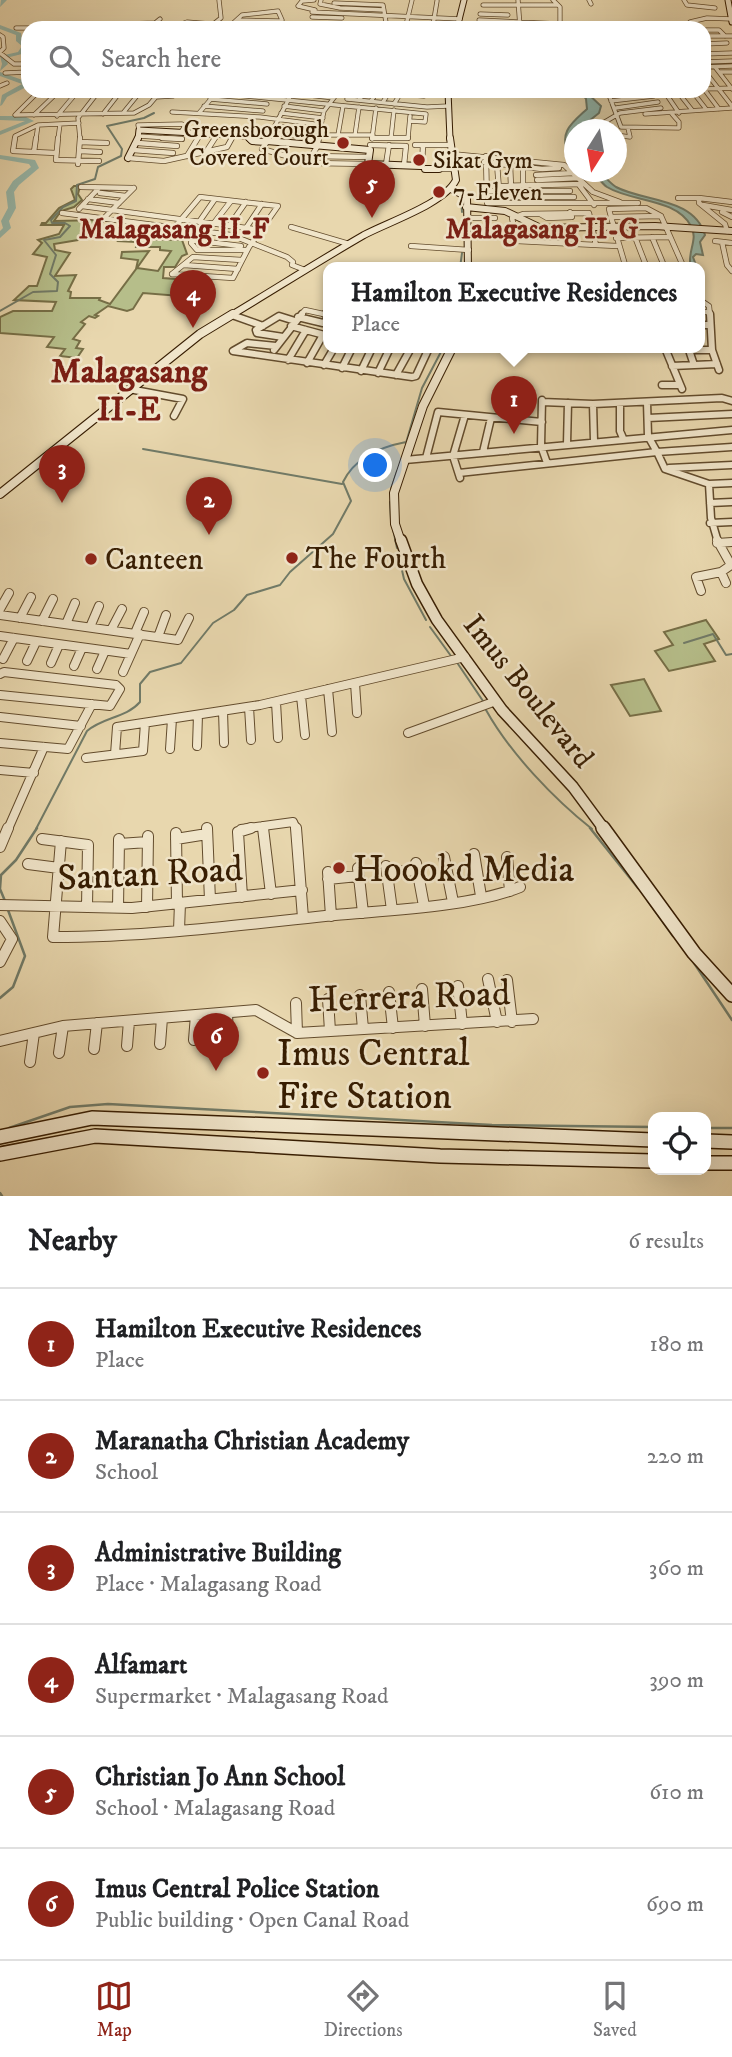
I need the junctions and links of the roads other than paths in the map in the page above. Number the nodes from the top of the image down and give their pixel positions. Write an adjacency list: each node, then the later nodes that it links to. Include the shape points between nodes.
1 (219, 0): 44 (street, via 221,18)
2 (314, 0): 9 (street)
3 (321, 0): 16 (street, via 320,4)
4 (412, 0): 35 (street)
5 (464, 0): 54 (main road)
6 (684, 0): 21 (street, via 687,5)
7 (704, 0): 21 (street)
8 (728, 0): 25 (main road)
9 (302, 1): 27 (street, via 298,6)
10 (437, 1): 37 (street)
11 (554, 1): 15 (street); 18 (street)
12 (360, 2): 16 (street); 22 (street)
13 (484, 2): 14 (street); 30 (street)
14 (495, 2): 15 (street); 19 (street); 33 (street)
15 (519, 2): 19 (street); 20 (street); 57 (street)
16 (334, 3): 23 (street)
17 (547, 5): 18 (street); 20 (street); 59 (street)
18 (558, 5): 60 (street)
19 (509, 6): 34 (street)
20 (533, 6): 58 (street)
21 (705, 6): 24 (street)
22 (384, 7): 23 (street); 32 (street)
23 (340, 8): 29 (street)
24 (715, 8): 25 (street); 40 (street)
25 (730, 9): 62 (main road)
26 (312, 12): 27 (street)
27 (323, 12): 28 (street)
28 (335, 13): 29 (street); 41 (street)
29 (349, 13): 31 (street); 48 (street)
30 (480, 14): 33 (street); 55 (street)
31 (368, 15): 32 (street); 49 (street)
32 (386, 15): 35 (street); 50 (street)
33 (495, 15): 34 (street)
34 (508, 15): 56 (street)
35 (409, 16): 37 (street); 51 (street)
36 (312, 17): 39 (street)
37 (434, 17): 52 (street); 53 (street)
38 (201, 18): 43 (street)
39 (326, 18): 41 (street); 46 (street)
40 (716, 18): 61 (street); 62 (street)
41 (341, 19): 47 (street)
42 (237, 20): 45 (street); 45 (street, via 242,15 278,11)
43 (198, 21)
44 (217, 21)
45 (281, 21)
46 (324, 21)
47 (344, 21)
48 (359, 21)
49 (376, 21)
50 (387, 21)
51 (407, 21)
52 (434, 21)
53 (448, 21)
54 (459, 21)
55 (478, 21)
56 (507, 21)
57 (520, 21)
58 (534, 21)
59 (547, 21)
60 (560, 21)
61 (693, 21)
62 (732, 26)
63 (16, 28): 64 (street)
64 (21, 28)
65 (711, 30): 67 (street, via 719,30)
66 (0, 35): 75 (street)
67 (723, 36): 68 (street); 69 (street); 70 (street)
68 (732, 36)
69 (711, 37)
70 (727, 43): 71 (street); 72 (street)
71 (711, 44): 73 (street)
72 (732, 51): 73 (street)
73 (720, 53): 74 (street)
74 (711, 54)
75 (2, 55): 78 (street)
76 (732, 61): 77 (street)
77 (711, 62)
78 (21, 64)
79 (732, 66): 80 (street)
80 (715, 67): 81 (street); 83 (street)
81 (711, 68)
82 (21, 72): 85 (street)
83 (720, 72): 84 (street); 87 (street)
84 (732, 72)
85 (5, 73)
86 (711, 78): 92 (street)
87 (729, 80): 90 (street)
88 (7, 83): 89 (street)
89 (0, 86)
90 (732, 88): 92 (street)
91 (711, 89): 92 (street)
92 (719, 89): 133 (street)
93 (32, 98): 156 (street, via 15,115)
94 (52, 98): 156 (street)
95 (72, 98): 158 (street)
96 (93, 98): 157 (street)
97 (116, 98): 150 (street)
98 (135, 98): 146 (street)
99 (155, 98): 146 (street, via 143,109)
100 (270, 98): 123 (street)
101 (288, 98): 128 (street)
102 (305, 98): 124 (street)
103 (334, 98): 124 (street)
104 (348, 98): 118 (street)
105 (373, 98): 119 (street)
106 (386, 98): 121 (street)
107 (398, 98): 125 (street)
108 (411, 98): 126 (street)
109 (448, 98): 130 (main road)
110 (610, 98): 120 (street)
111 (637, 98): 120 (street)
112 (655, 98): 122 (street)
113 (668, 98): 149 (street)
114 (683, 98): 141 (street)
115 (697, 98): 138 (street)
116 (711, 98): 136 (street)
117 (210, 99): 123 (street); 127 (street)
118 (359, 100): 119 (street)
119 (371, 101): 121 (street)
120 (611, 101): 132 (street)
121 (383, 102): 125 (street)
122 (658, 102): 132 (street); 135 (street)
123 (267, 104): 139 (street)
124 (328, 104): 129 (street); 143 (street)
125 (394, 104): 126 (street)
126 (406, 105): 130 (street)
127 (204, 106): 139 (street); 147 (street)
128 (284, 106): 143 (street); 148 (street)
129 (343, 106): 131 (street); 179 (street)
130 (448, 106): 193 (main road)
131 (359, 107): 134 (street); 180 (street)
132 (616, 107): 151 (street)
133 (732, 107): 136 (street)
134 (376, 108): 140 (street); 182 (street)
135 (661, 108): 137 (street); 154 (street)
136 (719, 108): 138 (street)
137 (641, 109): 145 (street); 152 (street)
138 (706, 109): 141 (street)
139 (263, 110): 159 (street)
140 (394, 110): 144 (street); 185 (street)
141 (692, 110): 149 (street)
142 (172, 111): 147 (street)
143 (324, 111): 160 (street)
144 (411, 112): 164 (street); 164 (street, via 426,114 425,122)
145 (629, 112): 151 (street); 172 (street)
146 (123, 113): 150 (street)
147 (199, 113): 159 (street)
148 (281, 113): 160 (street); 161 (street)
149 (678, 113): 155 (street)
150 (103, 114): 157 (street)
151 (616, 114): 162 (street); 163 (street)
152 (645, 114): 153 (street); 173 (street)
153 (659, 114): 154 (street); 174 (street)
154 (666, 114): 155 (street)
155 (672, 114): 174 (street, via 680,127)
156 (34, 115): 158 (street)
157 (79, 115): 158 (street); 165 (street)
158 (57, 116)
159 (260, 117): 161 (street); 167 (street)
160 (323, 118): 169 (street)
161 (278, 119): 169 (street); 170 (street)
162 (608, 119)
163 (618, 119)
164 (410, 121): 185 (street, via 408,138)
165 (79, 123): 166 (street); 186 (street)
166 (60, 124): 168 (street); 199 (street)
167 (258, 124)
168 (38, 125): 196 (street); 196 (street, via 15,136 13,151)
169 (321, 125): 184 (street)
170 (277, 126): 177 (street); 184 (street)
171 (628, 128): 172 (street); 183 (street)
172 (636, 128): 173 (street)
173 (651, 128): 174 (street)
174 (665, 128)
175 (201, 133): 176 (main road); 181 (main road); 204 (street)
176 (216, 134): 178 (main road); 198 (street)
177 (272, 134): 184 (street); 188 (street)
178 (234, 135): 188 (main road); 198 (street, via 227,148)
179 (338, 135): 180 (street); 184 (street)
180 (355, 135): 182 (street)
181 (139, 136): 194 (main road); 200 (street, via 177,146)
182 (372, 136): 185 (street); 202 (street)
183 (627, 137)
184 (319, 138): 189 (main road); 202 (main road); 206 (street)
185 (391, 138)
186 (80, 142): 187 (street); 195 (street)
187 (107, 142)
188 (267, 142): 189 (main road); 201 (street, via 262,149)
189 (285, 143): 201 (street)
190 (390, 145): 202 (street); 212 (street); 215 (street, via 406,146)
191 (415, 145): 192 (street)
192 (423, 145): 193 (street); 217 (street)
193 (450, 145): 203 (main road)
194 (133, 150): 200 (street); 205 (main road)
195 (80, 151): 197 (street); 210 (street)
196 (34, 152): 199 (street)
197 (100, 152)
198 (206, 152): 204 (street)
199 (56, 153): 210 (street, via 55,160)
200 (173, 153): 208 (street)
201 (278, 153): 206 (street)
202 (369, 154): 206 (street, via 312,163); 212 (main road)
203 (451, 154): 207 (street); 221 (main road)
204 (187, 156): 208 (street)
205 (128, 158): 208 (street)
206 (310, 158)
207 (485, 159): 211 (street); 214 (street); 234 (street)
208 (168, 160)
209 (99, 161): 210 (street)
210 (79, 162)
211 (497, 163): 213 (street); 231 (street)
212 (386, 164): 215 (main road)
213 (510, 164): 216 (street); 226 (street)
214 (564, 164)
215 (404, 165): 217 (main road)
216 (523, 166): 219 (street); 227 (street)
217 (424, 167): 220 (main road)
218 (564, 167): 219 (street)
219 (535, 168): 223 (street)
220 (439, 169): 221 (street)
221 (455, 169): 230 (main road, via 456,184)
222 (564, 175): 223 (street)
223 (537, 180): 224 (street); 227 (street); 228 (street)
224 (564, 181)
225 (581, 182): 228 (street); 247 (street); 249 (street)
226 (511, 186): 227 (street); 231 (street)
227 (523, 186)
228 (566, 186): 233 (street)
229 (81, 187): 232 (street)
230 (451, 189): 252 (main road, via 466,196); 291 (main road)
231 (499, 189): 233 (street); 234 (street)
232 (97, 191): 235 (street); 235 (street, via 134,188); 239 (street)
233 (570, 191): 236 (street)
234 (485, 194): 236 (street); 246 (street, via 487,203)
235 (126, 196): 244 (street)
236 (574, 197): 246 (street)
237 (678, 198): 238 (street)
238 (699, 198): 243 (street); 250 (street)
239 (88, 199): 244 (street); 251 (street)
240 (215, 199): 241 (street); 264 (street, via 200,197); 265 (street)
241 (231, 201): 242 (street); 266 (street)
242 (246, 202): 248 (street); 268 (street)
243 (732, 202)
244 (119, 203): 254 (street)
245 (638, 203): 247 (street)
246 (579, 204): 249 (street)
247 (624, 204): 249 (street)
248 (262, 205): 274 (street); 277 (street, via 278,206)
249 (594, 205)
250 (703, 205): 253 (street); 258 (street)
251 (82, 206): 254 (street); 257 (street)
252 (466, 207): 259 (main road); 261 (main road)
253 (731, 209): 255 (street)
254 (112, 210): 263 (street); 264 (street)
255 (722, 212): 258 (street); 260 (street)
256 (62, 213): 257 (street)
257 (73, 214): 263 (street)
258 (715, 215): 280 (street)
259 (515, 216): 270 (street, via 589,212); 278 (main road); 281 (street)
260 (732, 217)
261 (468, 218): 262 (street); 298 (main road)
262 (495, 218)
263 (106, 219): 267 (street); 282 (street, via 86,235)
264 (182, 220): 265 (street); 273 (street)
265 (199, 222): 266 (street)
266 (214, 223): 268 (street)
267 (142, 224): 273 (street); 282 (street)
268 (229, 226): 274 (street)
269 (291, 227): 291 (street)
270 (592, 227): 271 (main road); 276 (main road); 293 (street)
271 (613, 227): 272 (main road); 272 (street, via 609,209 646,208 661,216); 286 (street)
272 (668, 227): 280 (main road); 285 (street)
273 (175, 228): 279 (street); 282 (street, via 169,234)
274 (246, 228): 277 (street)
275 (558, 228): 276 (main road); 278 (main road); 290 (street)
276 (575, 228): 292 (street)
277 (262, 230): 296 (street)
278 (541, 230): 281 (street); 289 (street)
279 (197, 231): 287 (street); 296 (street, via 231,235)
280 (730, 231)
281 (514, 232): 289 (street, via 517,241)
282 (131, 235)
283 (635, 237): 284 (street); 286 (street); 303 (street)
284 (652, 237): 285 (street); 304 (street)
285 (670, 237): 305 (street)
286 (616, 238): 295 (street)
287 (191, 240): 296 (street); 296 (street, via 197,250)
288 (725, 242): 297 (street)
289 (544, 243): 290 (street)
290 (562, 243): 292 (street)
291 (349, 244): 309 (main road)
292 (579, 244): 293 (street)
293 (596, 245): 295 (street)
294 (411, 246): 298 (street)
295 (617, 246): 302 (street)
296 (249, 247): 300 (street); 309 (street, via 287,257 292,265)
297 (723, 249): 299 (street); 308 (street)
298 (469, 250): 301 (main road)
299 (732, 253)
300 (242, 260): 306 (street, via 193,257); 307 (street)
301 (468, 262)
302 (624, 262)
303 (645, 262)
304 (663, 262)
305 (681, 262)
306 (184, 265): 307 (street); 307 (street, via 172,274 233,278)
307 (238, 269)
308 (731, 269)
309 (305, 270): 313 (main road)
310 (705, 303): 312 (street)
311 (705, 312): 312 (street)
312 (710, 312): 318 (street)
313 (232, 315): 319 (street); 349 (main road)
314 (323, 315): 315 (street, via 306,309)
315 (295, 321): 316 (street); 319 (street, via 281,316); 320 (street); 322 (street)
316 (323, 323)
317 (705, 325): 318 (street)
318 (710, 325): 324 (street)
319 (262, 326): 322 (street, via 257,333)
320 (306, 330): 321 (street); 339 (street)
321 (323, 335)
322 (283, 337): 326 (street)
323 (705, 337): 324 (street)
324 (711, 337): 328 (street)
325 (323, 340): 340 (street)
326 (276, 346): 338 (street); 338 (street, via 244,342 233,350)
327 (705, 350): 328 (street)
328 (712, 350): 342 (street, via 718,367)
329 (331, 353): 341 (street)
330 (350, 353): 344 (street)
331 (370, 353): 345 (street)
332 (388, 353): 346 (street)
333 (408, 353): 347 (street)
334 (427, 353): 347 (street, via 416,376)
335 (449, 353): 372 (main road, Imus Boulevard, via 422,406)
336 (667, 353): 343 (street)
337 (690, 353): 342 (street)
338 (269, 357): 339 (street)
339 (288, 360): 340 (street)
340 (307, 363): 341 (street)
341 (324, 365): 344 (street)
342 (694, 365): 343 (street)
343 (672, 366): 348 (street, via 681,387)
344 (342, 368): 345 (street)
345 (361, 370): 346 (street)
346 (379, 373): 347 (street)
347 (396, 375)
348 (662, 385)
349 (129, 389): 357 (street, via 183,399); 378 (main road)
350 (732, 401): 351 (street)
351 (647, 402): 354 (street); 359 (street)
352 (568, 403): 353 (street); 360 (street, via 542,400); 365 (street)
353 (593, 404): 354 (street); 364 (street)
354 (620, 404): 363 (street)
355 (732, 414): 359 (street)
356 (465, 415): 358 (street); 370 (street); 371 (street, via 438,412)
357 (174, 416)
358 (491, 418): 360 (street); 368 (street)
359 (648, 418): 362 (street)
360 (542, 422): 366 (street)
361 (732, 430): 362 (street)
362 (648, 436): 363 (street); 369 (street)
363 (623, 438): 364 (street)
364 (594, 441): 365 (street)
365 (567, 444): 366 (street)
366 (541, 446): 368 (street); 373 (street)
367 (732, 447): 369 (street)
368 (483, 452): 370 (street)
369 (657, 452): 373 (street); 375 (street)
370 (453, 456): 371 (street); 373 (street, via 460,475)
371 (426, 458): 372 (street)
372 (405, 460): 413 (main road, Imus Boulevard, via 393,506 402,550 437,620)
373 (547, 463)
374 (732, 465): 375 (street)
375 (665, 468): 377 (street)
376 (732, 483): 377 (street)
377 (709, 484): 380 (street)
378 (0, 494)
379 (732, 502): 380 (street)
380 (710, 503): 382 (street)
381 (732, 522): 382 (street)
382 (710, 523): 384 (street)
383 (732, 542): 384 (street)
384 (717, 543): 385 (street)
385 (732, 565): 386 (street)
386 (721, 572): 387 (street); 388 (street, via 696,577)
387 (726, 583)
388 (701, 591)
389 (9, 593): 396 (street)
390 (31, 597): 398 (street)
391 (53, 599): 400 (street)
392 (75, 603): 401 (street)
393 (99, 606): 402 (street)
394 (122, 608): 403 (street)
395 (144, 612): 404 (street)
396 (1, 615): 398 (street)
397 (166, 615): 406 (street)
398 (20, 618): 400 (street)
399 (189, 618): 406 (street, via 180,639)
400 (42, 621): 401 (street)
401 (66, 624): 402 (street)
402 (90, 627): 403 (street)
403 (111, 630): 404 (street)
404 (138, 634): 406 (street); 412 (street)
405 (0, 636): 407 (street)
406 (158, 636)
407 (14, 638): 408 (street); 414 (street)
408 (36, 642): 409 (street); 415 (street)
409 (59, 645): 410 (street); 416 (street)
410 (82, 648): 411 (street); 417 (street)
411 (105, 651): 412 (street); 418 (street)
412 (131, 654): 419 (street)
413 (465, 657): 421 (street); 427 (main road, Imus Boulevard)
414 (3, 659)
415 (27, 660)
416 (51, 663)
417 (74, 666)
418 (97, 669)
419 (123, 672)
420 (0, 674): 426 (street, via 118,686 112,705)
421 (355, 683): 422 (street); 430 (street)
422 (328, 690): 424 (street); 436 (street)
423 (0, 695): 426 (street)
424 (301, 696): 425 (street); 438 (street)
425 (276, 702): 428 (street); 439 (street)
426 (92, 704): 435 (street)
427 (488, 704): 437 (street); 485 (main road, Imus Boulevard, via 573,787 694,953)
428 (249, 707): 429 (street); 440 (street)
429 (223, 711): 431 (street); 442 (street)
430 (357, 713)
431 (198, 715): 433 (street); 443 (street)
432 (0, 717): 435 (street)
433 (172, 719): 434 (street); 445 (street)
434 (145, 723): 446 (street, via 117,727); 446 (street, via 143,751)
435 (80, 726): 444 (street, via 69,748)
436 (332, 732)
437 (408, 733)
438 (305, 735)
439 (278, 738)
440 (251, 740)
441 (0, 743): 444 (street)
442 (224, 743)
443 (197, 746)
444 (44, 747): 449 (street)
445 (170, 749)
446 (115, 754): 447 (street)
447 (86, 758)
448 (1, 772): 449 (street)
449 (34, 773): 453 (street)
450 (263, 826): 459 (street, via 293,822 296,826); 460 (street); 462 (street, via 238,832)
451 (42, 839): 452 (street)
452 (61, 841): 458 (street); 469 (street, via 88,845)
453 (0, 845)
454 (474, 854): 461 (street)
455 (444, 857): 464 (street)
456 (507, 857): 461 (street, via 515,889)
457 (28, 864): 458 (street)
458 (59, 868): 467 (street)
459 (302, 890): 460 (street, Santan Road); 475 (street)
460 (271, 894): 462 (street, Santan Road)
461 (481, 896): 464 (street)
462 (242, 897): 463 (street, Santan Road)
463 (210, 900): 465 (street, Santan Road); 465 (street, via 207,831 176,836)
464 (453, 902): 468 (street)
465 (178, 904): 470 (street, Santan Road); 477 (street)
466 (1, 905): 467 (street, Santan Road)
467 (57, 906): 469 (street, Santan Road); 477 (street, via 53,937)
468 (424, 906): 472 (street); 472 (street, via 416,867 387,870)
469 (87, 907): 471 (street, Santan Road)
470 (146, 907): 471 (street, Santan Road); 471 (street, via 148,839 119,841)
471 (118, 908)
472 (392, 910): 473 (street)
473 (363, 913): 474 (street); 474 (street, via 358,872 328,875)
474 (331, 916): 475 (street)
475 (303, 918): 477 (street)
476 (0, 921): 478 (street, via 12,939)
477 (179, 930)
478 (0, 962)
479 (488, 979): 493 (street)
480 (507, 980): 494 (street)
481 (458, 986): 496 (street)
482 (422, 989): 498 (street)
483 (389, 992): 499 (street)
484 (360, 995): 500 (street)
485 (732, 995)
486 (328, 999): 501 (street)
487 (296, 1003): 503 (street)
488 (227, 1013): 489 (street, Herrera Road); 503 (street, Herrera Road, via 256,1010); 504 (street)
489 (195, 1015): 490 (street, Herrera Road); 506 (street)
490 (162, 1018): 492 (street, Herrera Road); 507 (street)
491 (534, 1019): 494 (street, Herrera Road)
492 (129, 1021): 495 (street, Herrera Road); 508 (street)
493 (497, 1022): 494 (street, Herrera Road); 496 (street, Herrera Road)
494 (512, 1022)
495 (97, 1023): 497 (street, Herrera Road); 509 (street)
496 (462, 1024): 498 (street, Herrera Road)
497 (63, 1026): 502 (street, Herrera Road); 510 (street)
498 (425, 1026): 499 (street, Herrera Road)
499 (393, 1028): 500 (street, Herrera Road)
500 (363, 1029): 501 (street, Herrera Road)
501 (330, 1031): 503 (street, Herrera Road)
502 (34, 1033): 505 (street, Herrera Road); 511 (street)
503 (297, 1033)
504 (228, 1038)
505 (0, 1041)
506 (194, 1041)
507 (160, 1044)
508 (127, 1046)
509 (94, 1049)
510 (59, 1053)
511 (30, 1062)
512 (0, 1137): 513 (main road, via 92,1118)
513 (648, 1140)
514 (711, 1141): 515 (main road)
515 (732, 1142)
516 (0, 1154): 517 (main road, via 95,1136 440,1156)
517 (648, 1161)
518 (711, 1163): 519 (main road)
519 (732, 1163)

